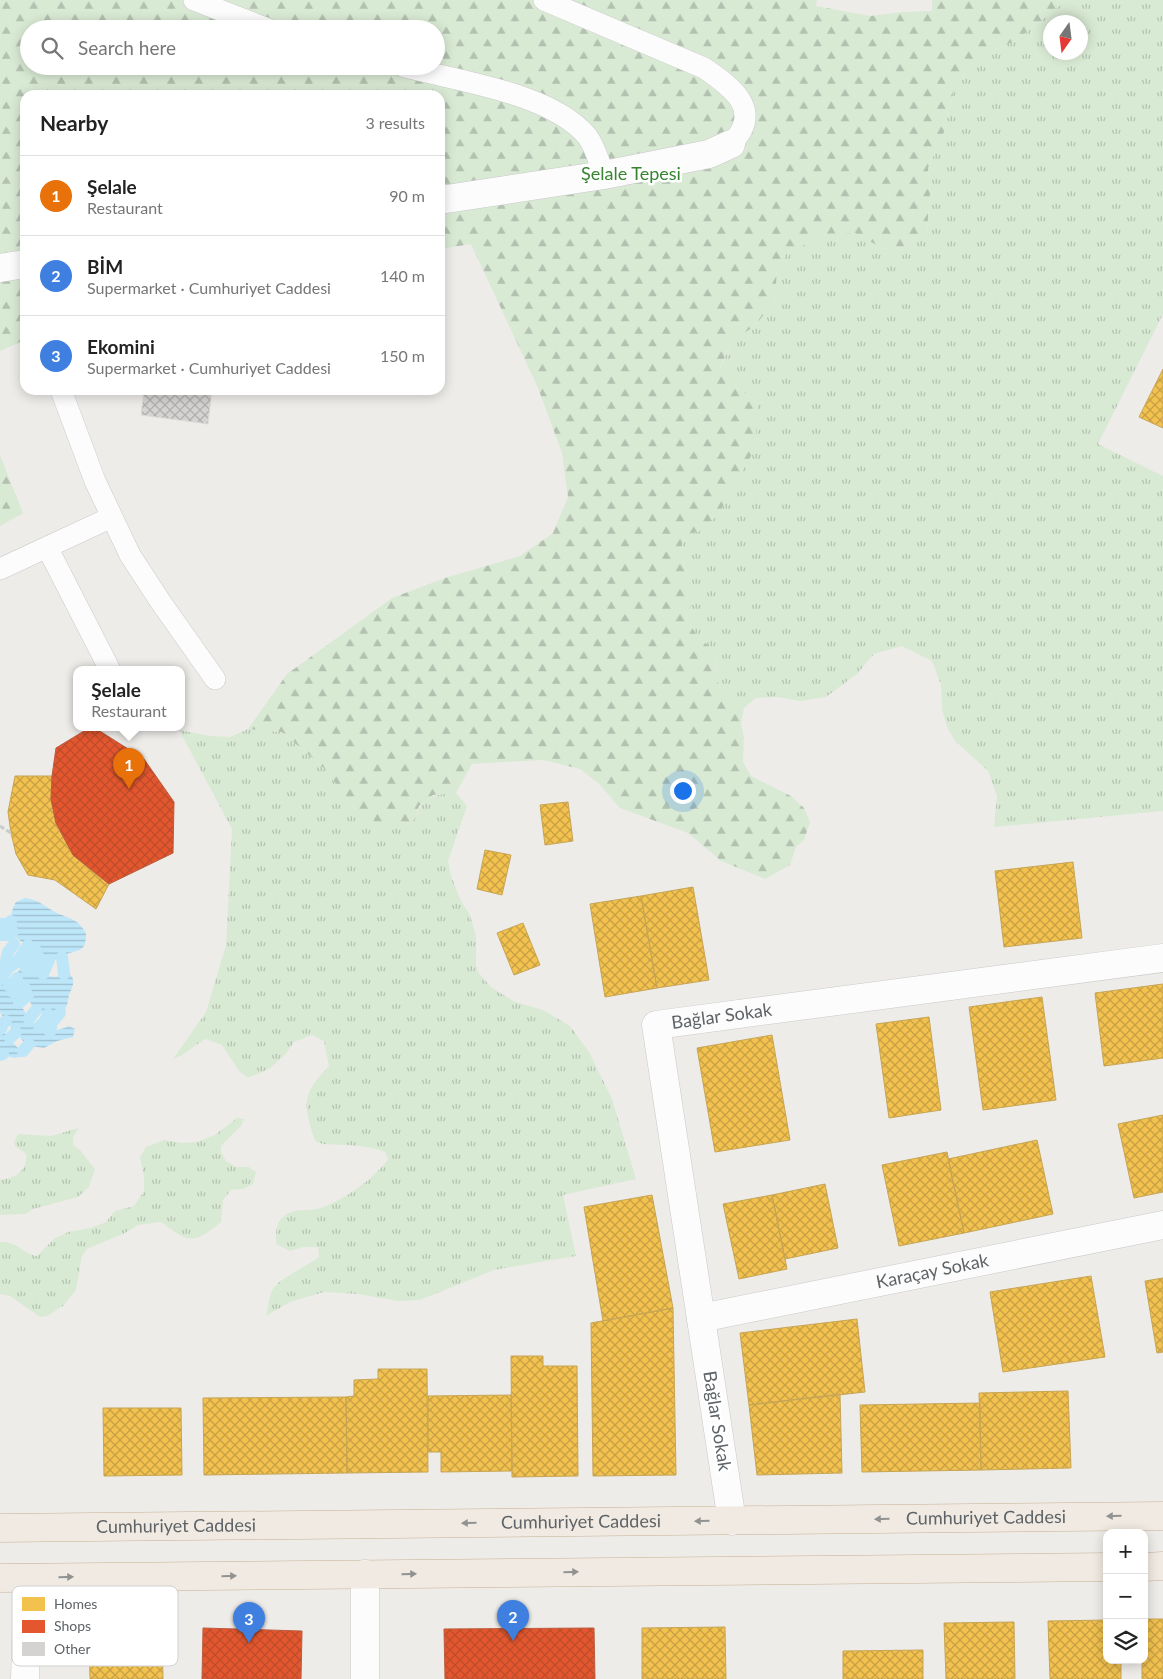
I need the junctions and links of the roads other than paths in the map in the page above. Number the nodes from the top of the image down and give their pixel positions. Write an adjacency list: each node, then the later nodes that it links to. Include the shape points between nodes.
1 (194, 0): 3 (lane)
2 (544, 0): 5 (lane, via 704,68 727,84 741,100 746,116 744,126)
3 (245, 20)
4 (438, 75): 6 (lane, via 515,94 558,114 588,137)
5 (731, 144): 6 (street, via 709,154)
6 (604, 175): 7 (street)
7 (445, 199)
8 (63, 395): 9 (lane)
9 (112, 517): 10 (lane); 13 (lane, via 130,555)
10 (47, 547): 11 (lane); 12 (lane)
11 (0, 569)
12 (108, 666)
13 (215, 679)
14 (1163, 958): 16 (street, Bağlar Sokak, via 656,1025)
15 (1163, 1225): 16 (street, Karaçay Sokak)
16 (701, 1318): 18 (street, Bağlar Sokak)
17 (1163, 1516): 18 (highway, Cumhuriyet Caddesi, one-way to 18)
18 (732, 1521): 19 (highway, Cumhuriyet Caddesi, one-way to 19)
19 (0, 1528)
20 (1163, 1566): 22 (highway)
21 (1103, 1567): 23 (highway, one-way to 21)
22 (1148, 1567)
23 (365, 1574): 25 (highway, one-way to 23); 29 (street)
24 (0, 1578): 25 (highway)
25 (28, 1578): 26 (street)
26 (28, 1586)
27 (25, 1666): 28 (street)
28 (25, 1679)
29 (365, 1679)

